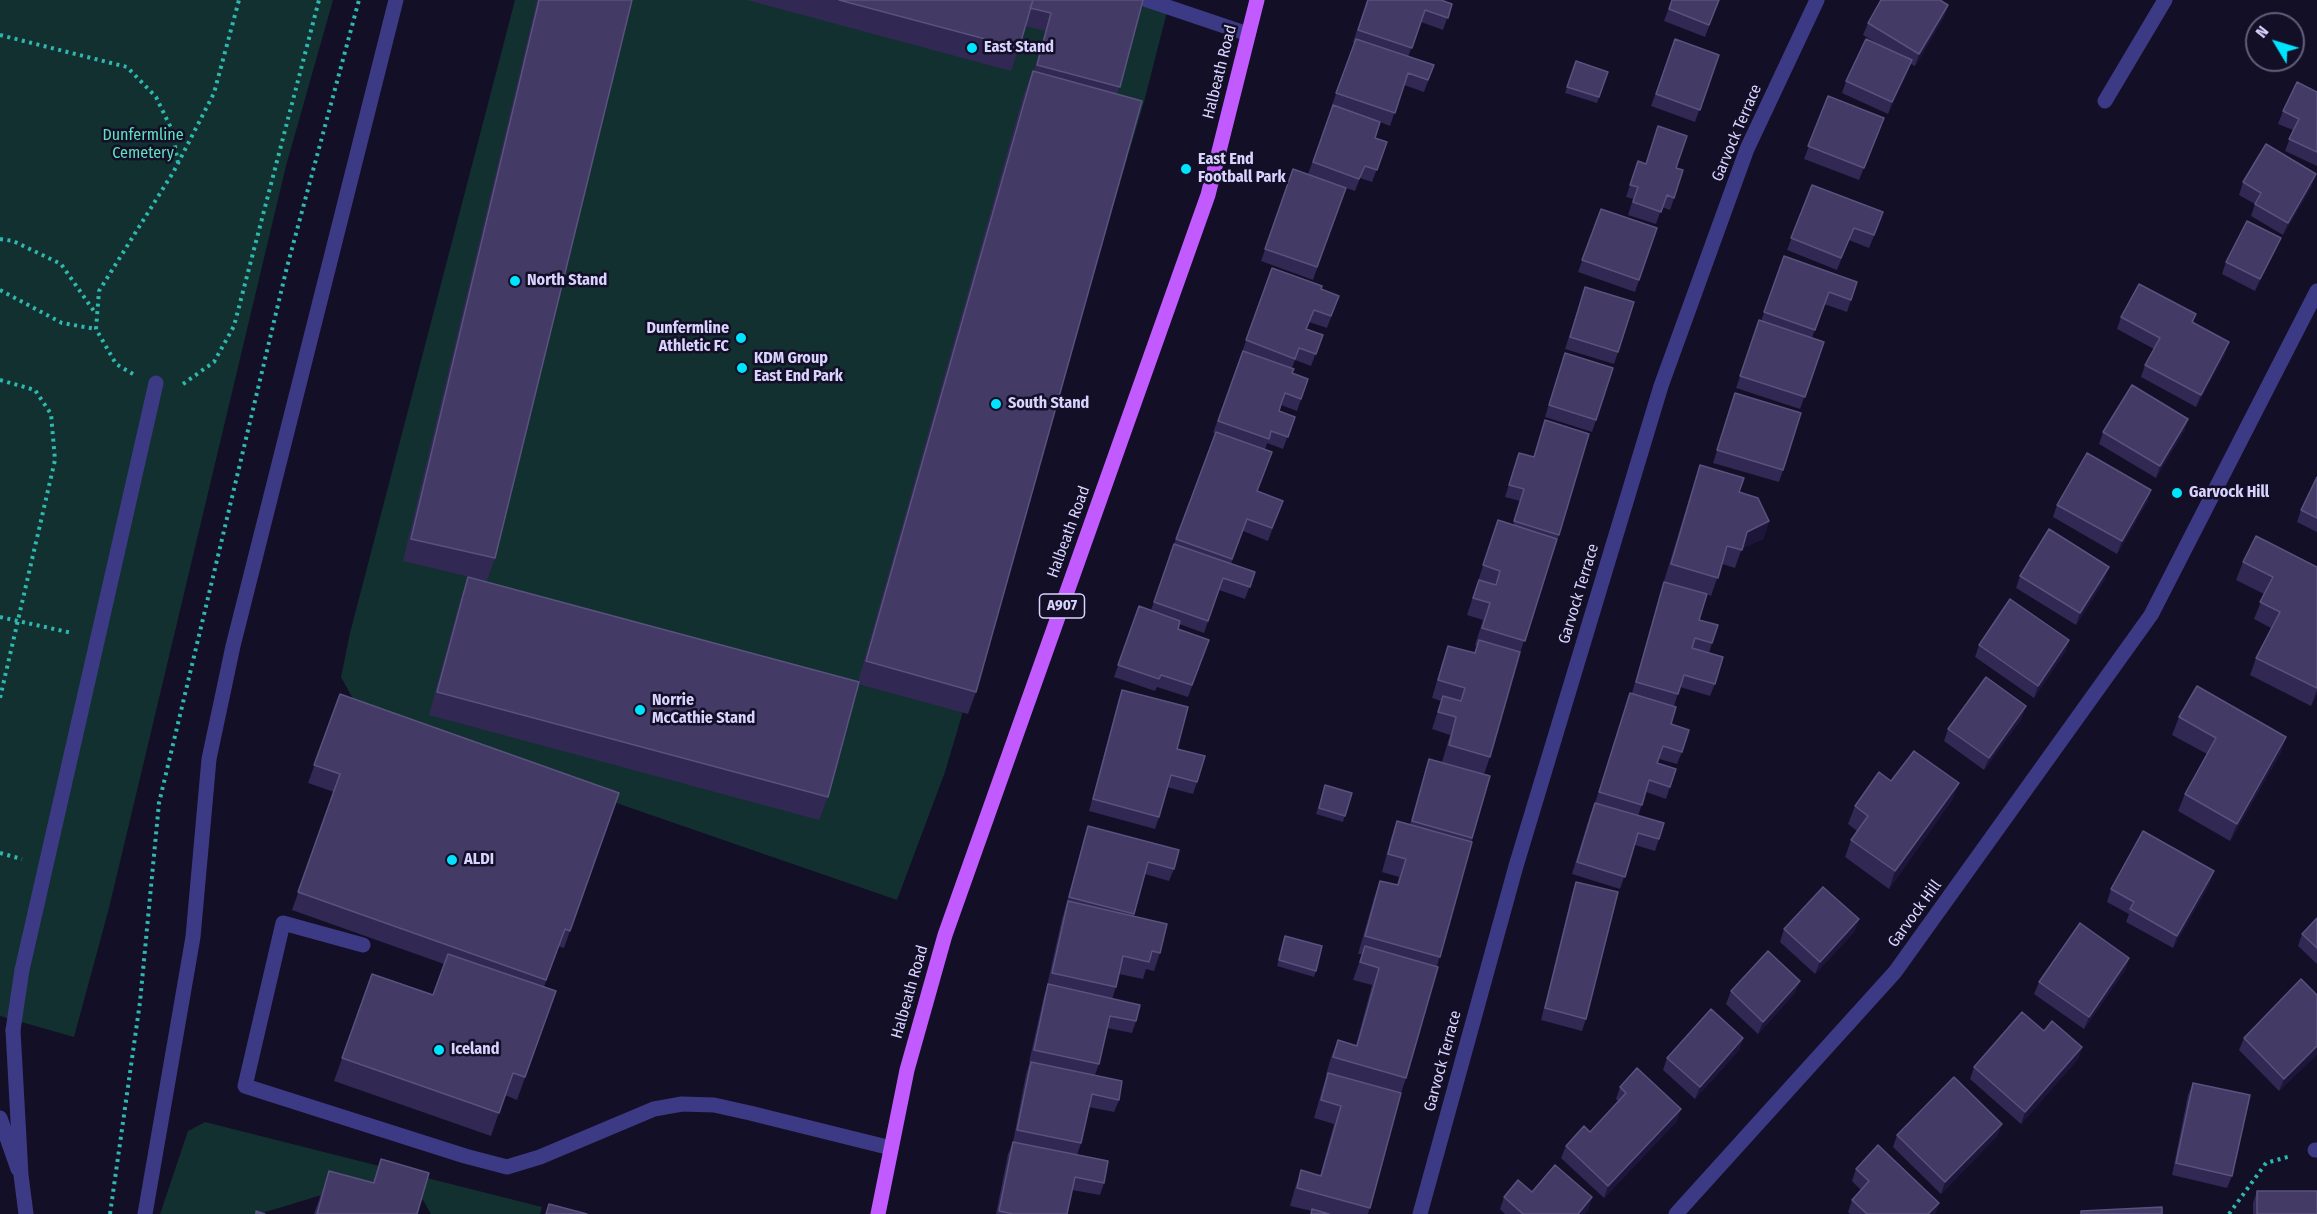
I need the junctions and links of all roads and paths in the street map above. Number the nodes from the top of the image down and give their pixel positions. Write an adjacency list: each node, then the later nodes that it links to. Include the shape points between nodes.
1 (239, 0): 12 (path, via 214,93)
2 (319, 0): 19 (path, via 234,326 214,362 182,384)
3 (358, 0): 30 (path, via 288,267 159,803 140,1002)
4 (396, 0): 31 (street, via 233,646 209,759 193,937)
5 (1147, 0): 9 (street)
6 (1257, 0): 9 (main road, Halbeath Road / A907)
7 (2165, 0): 11 (street)
8 (1812, 2): 33 (street, Garvock Terrace, via 1747,148 1661,386 1516,866)
9 (1248, 34): 26 (main road, Halbeath Road / A907, via 1208,195 945,935 907,1070)
10 (0, 35): 12 (path, via 127,67 156,97 172,130)
11 (2105, 101)
12 (178, 163): 16 (path, via 99,291)
13 (0, 239): 16 (path, via 13,241 61,264)
14 (0, 290): 17 (path, via 62,323)
15 (2317, 291): 34 (street, Garvock Hill, via 2151,615 1895,972)
16 (97, 315): 17 (path)
17 (96, 330): 19 (path, via 116,364)
18 (0, 380): 21 (path, via 35,390 51,414 55,460)
19 (156, 383): 22 (street)
20 (0, 617): 21 (path)
21 (17, 621): 22 (path); 23 (path)
22 (98, 639): 28 (street, via 22,970 13,1030)
23 (0, 698)
24 (363, 945): 26 (street, via 283,922 245,1086 507,1167 654,1109 682,1104 750,1113)
25 (0, 1118): 28 (street)
26 (891, 1148): 32 (main road, Halbeath Road / A907)
27 (2316, 1150): 35 (path, via 2266,1163)
28 (21, 1175): 29 (street)
29 (26, 1214)
30 (110, 1214)
31 (145, 1214)
32 (878, 1214)
33 (1420, 1214)
34 (1676, 1214)
35 (2229, 1214)

